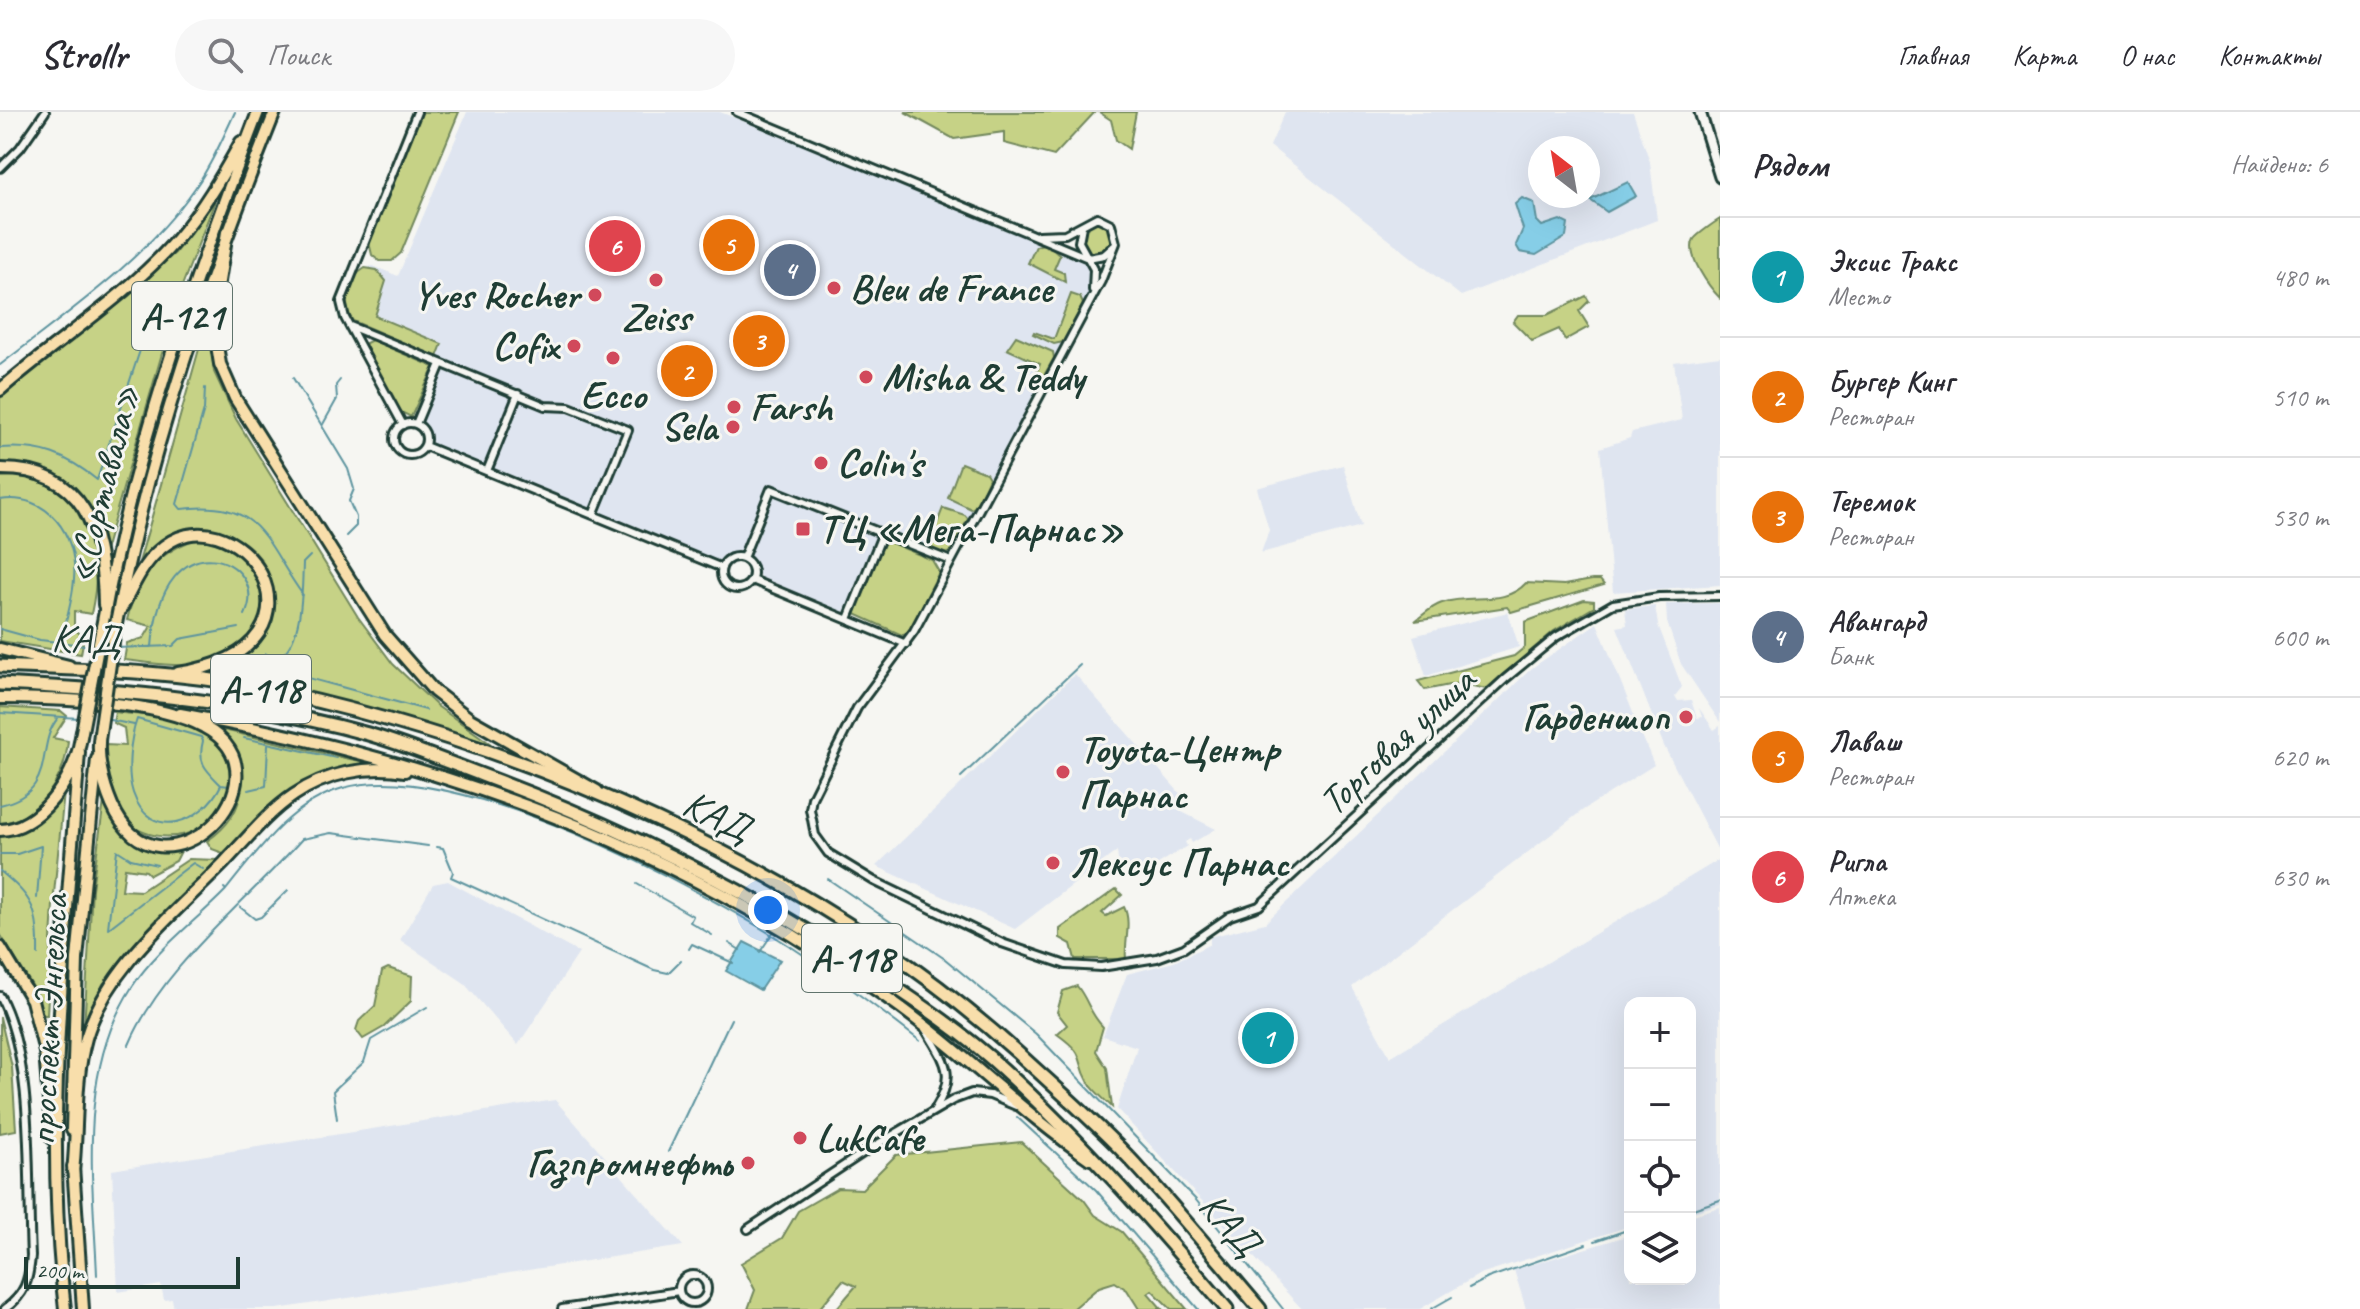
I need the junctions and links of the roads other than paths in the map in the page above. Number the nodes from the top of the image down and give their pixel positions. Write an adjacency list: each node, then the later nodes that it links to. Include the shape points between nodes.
1 (45, 112): 7 (street)
2 (257, 112): 17 (main road, via 215,190 176,241); 33 (main road, «Сортавала» / А-121, via 164,373 122,525)
3 (275, 112): 10 (main road, «Сортавала» / А-121)
4 (417, 112): 15 (street, via 343,293 342,309)
5 (737, 112): 11 (street)
6 (1700, 112): 8 (main road)
7 (0, 168)
8 (1720, 177)
9 (1083, 223): 11 (street, via 1065,234); 12 (street, via 1105,219 1115,230); 13 (street, via 1079,242)
10 (227, 232): 31 (main road, «Сортавала» / А-121, via 177,378); 45 (main road, via 215,306 220,364 235,398 385,635 434,691 470,719)
11 (1038, 235): 13 (street)
12 (1116, 243): 13 (street, via 1104,255); 14 (street)
13 (1088, 258): 14 (street, via 1095,274)
14 (1092, 297): 27 (street)
15 (350, 326): 16 (street); 20 (street)
16 (441, 364): 18 (street); 19 (street)
17 (0, 390)
18 (518, 394): 23 (street); 24 (street, via 628,430)
19 (416, 424): 20 (street); 21 (street, via 426,436)
20 (403, 425): 21 (street, via 394,439 401,453 412,456)
21 (425, 446): 23 (street)
22 (0, 469): 33 (main road, via 21,469 53,480 77,497 95,526)
23 (487, 471): 24 (street)
24 (593, 515): 28 (street)
25 (882, 535): 26 (street, via 771,489); 27 (street); 32 (street)
26 (743, 558): 28 (street, via 728,560); 29 (street)
27 (951, 561): 34 (street)
28 (722, 568): 29 (street, via 723,582 731,588 741,589)
29 (752, 580): 32 (street)
30 (1720, 596): 34 (street, Торговая улица, via 1613,604 1556,637 1259,906 1215,924 1184,948 1135,964 1101,967 1066,965 1030,954 874,881 820,845 812,822 812,798 857,708)
31 (118, 614): 38 (main road, via 141,570 175,540 205,534 219,538 233,543 258,566 268,608 252,644 228,661); 42 (main road, «Сортавала» / А-121, bridge)
32 (848, 619): 34 (street)
33 (103, 622): 43 (main road, «Сортавала», bridge)
34 (906, 644)
35 (0, 649): 37 (main road)
36 (0, 666): 37 (highway, КАД / А-118)
37 (75, 667): 38 (highway, КАД / А-118)
38 (159, 676): 45 (highway, КАД / А-118, via 246,686 362,714)
39 (0, 684): 53 (highway, КАД / А-118, via 158,695 368,734 563,805 699,868 812,931 905,993 1001,1067)
40 (0, 699): 41 (main road)
41 (159, 710): 42 (main road, via 219,737 236,769 227,812 199,839 173,846 145,842 122,825 106,792); 44 (main road, via 314,739)
42 (99, 739): 54 (main road, проспект Энгельса, via 77,959)
43 (80, 745): 46 (main road, via 52,799 24,823); 52 (main road, проспект Энгельса, via 63,957)
44 (444, 777): 49 (main road, via 543,810 688,875 789,933); 54 (main road, via 388,768 360,770 326,778 294,794 135,953 102,1000 86,1038)
45 (606, 797): 62 (highway, КАД / А-118, via 825,912 931,983 1015,1051 1133,1162)
46 (0, 830)
47 (0, 947): 52 (main road, via 32,1000 45,1052)
48 (0, 996): 57 (street, via 14,1030 22,1081 31,1256 29,1281 19,1299)
49 (923, 1025): 50 (street, via 946,1064 949,1080); 51 (main road)
50 (935, 1109): 51 (street, via 972,1093); 55 (street)
51 (1026, 1111): 53 (main road)
52 (56, 1166): 58 (main road, проспект Энгельса)
53 (1103, 1168): 61 (highway, КАД / А-118)
54 (73, 1172): 59 (main road, проспект Энгельса)
55 (748, 1229)
56 (679, 1291): 56 (street, via 685,1301 697,1302 706,1295 706,1284 692,1275 682,1280); 60 (street)
57 (5, 1309)
58 (65, 1309)
59 (83, 1309)
60 (562, 1309)
61 (1227, 1309)
62 (1260, 1309)

